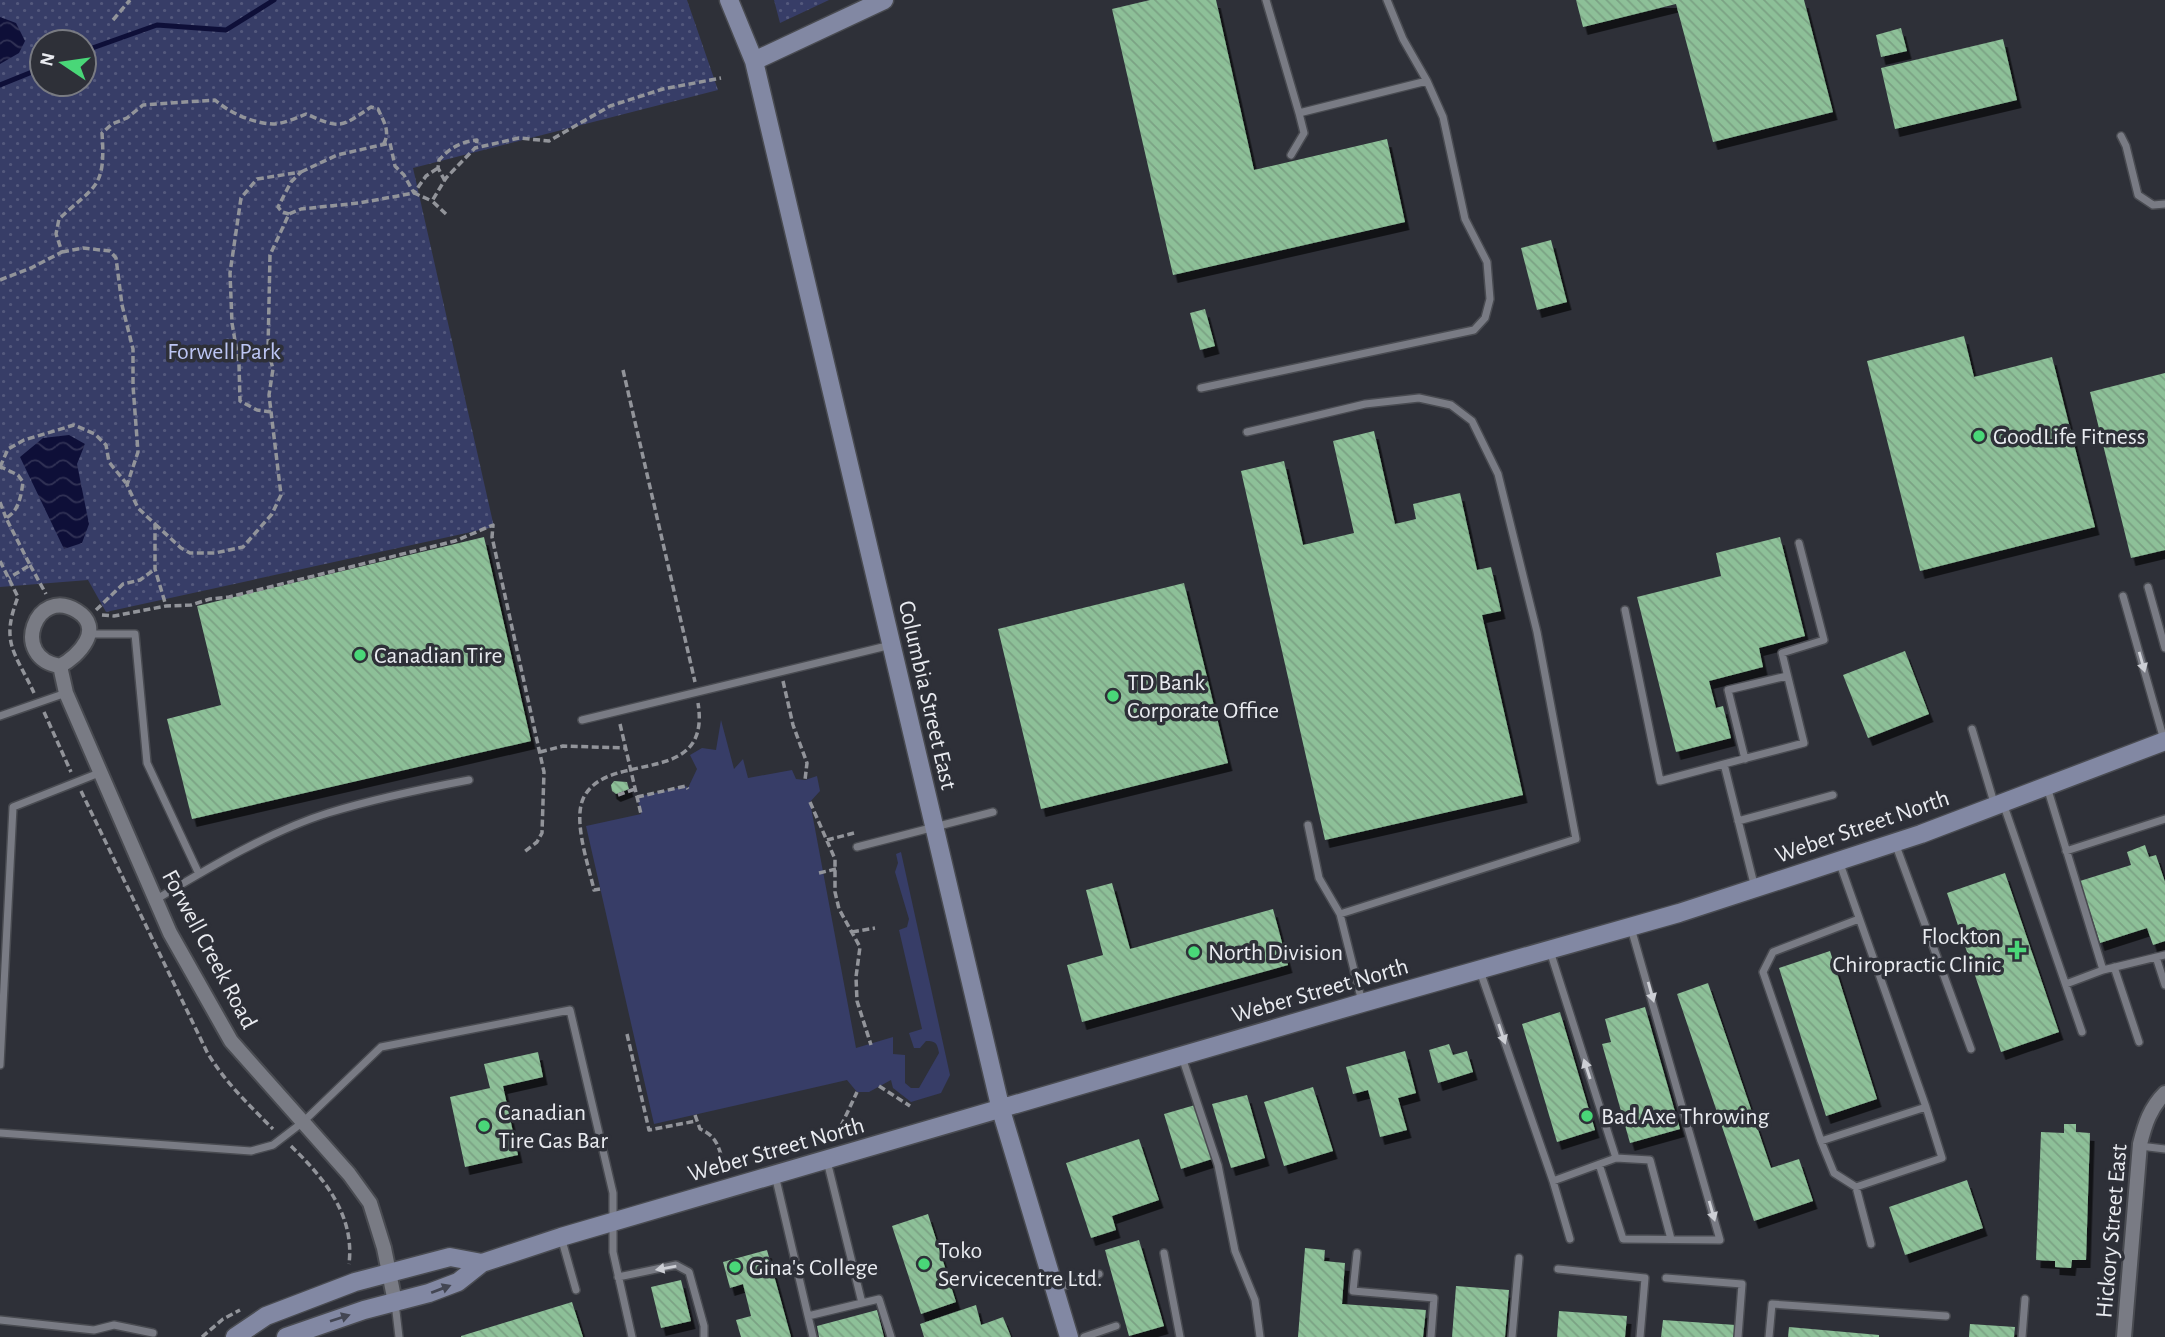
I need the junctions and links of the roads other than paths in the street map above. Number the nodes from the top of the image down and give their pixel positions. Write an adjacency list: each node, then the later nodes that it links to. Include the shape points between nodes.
1 (729, 0): 5 (main road, Columbia Street East)
2 (884, 0): 5 (main road)
3 (1266, 0): 7 (lane)
4 (1387, 0): 6 (lane)
5 (754, 61): 18 (main road, Columbia Street East)
6 (1427, 81): 7 (lane); 11 (lane, via 1443,117 1465,219 1487,262 1490,299 1485,318 1474,330)
7 (1299, 113): 9 (lane, via 1304,133)
8 (2121, 136): 10 (lane, via 2138,195 2153,205)
9 (1291, 156)
10 (2165, 204)
11 (1201, 388)
12 (1247, 432): 46 (lane, via 1365,404 1419,398 1451,405 1472,421 1498,474 1537,632 1576,839)
13 (1799, 543): 21 (lane, via 1824,640 1782,653)
14 (2148, 587): 19 (lane)
15 (2123, 596): 26 (lane, one-way to 26)
16 (1625, 610): 28 (lane, via 1660,781)
17 (88, 634): 20 (street, via 79,654); 20 (street, via 79,612 54,606 42,612 30,634 32,643 42,658); 43 (lane, via 135,634 147,763)
18 (891, 645): 24 (lane); 38 (main road, Columbia Street East)
19 (2165, 648)
20 (60, 666): 22 (street, Forwell Creek Road)
21 (1787, 676): 27 (lane, via 1804,743); 27 (lane, via 1728,690)
22 (66, 693): 23 (lane); 29 (street, Forwell Creek Road)
23 (0, 716)
24 (582, 720)
25 (1972, 729): 33 (lane)
26 (2165, 741): 31 (main road, Weber Street North)
27 (1745, 759): 28 (lane)
28 (1724, 764): 36 (lane)
29 (99, 773): 45 (street, Forwell Creek Road); 62 (lane, via 13,807)
30 (469, 780): 43 (lane, via 326,814)
31 (2046, 786): 33 (main road, Weber Street North); 41 (lane)
32 (1833, 795): 36 (lane)
33 (1999, 804): 39 (main road, Weber Street North); 55 (lane)
34 (992, 813): 38 (lane)
35 (2165, 820): 41 (lane)
36 (1738, 821): 44 (lane)
37 (1308, 825): 46 (lane, via 1319,878)
38 (934, 827): 40 (lane); 65 (main road, Columbia Street East)
39 (1895, 842): 42 (main road, Weber Street North); 60 (lane)
40 (857, 847)
41 (2066, 851): 54 (lane)
42 (1838, 861): 44 (main road, Weber Street North); 47 (lane)
43 (200, 874): 45 (lane)
44 (1755, 888): 48 (main road, Weber Street North)
45 (155, 900): 66 (street, Forwell Creek Road, via 231,1041)
46 (1340, 914): 57 (lane)
47 (1859, 919): 64 (lane); 68 (lane, via 1773,952 1763,972)
48 (1631, 927): 49 (main road, Weber Street North); 80 (lane, one-way to 80, via 1720,1240)
49 (1550, 950): 53 (main road, Weber Street North); 71 (lane, one-way to 49)
50 (2165, 955): 51 (lane)
51 (2156, 957): 52 (lane); 56 (lane)
52 (2115, 967): 54 (lane); 59 (lane)
53 (1480, 970): 57 (main road, Weber Street North); 75 (lane, one-way to 75)
54 (2103, 970): 55 (lane)
55 (2066, 984): 58 (lane)
56 (2165, 985)
57 (1362, 1003): 61 (main road, Weber Street North)
58 (2082, 1032)
59 (2139, 1042)
60 (1971, 1049)
61 (1182, 1057): 65 (main road, Weber Street North); 112 (lane, via 1218,1165 1235,1251 1255,1300)
62 (0, 1065)
63 (2165, 1093): 69 (street, Hickory Street East, via 2146,1120)
64 (1926, 1108): 68 (lane); 76 (lane, via 1942,1158)
65 (1001, 1110): 72 (main road, Weber Street North); 91 (main road, Columbia Street East)
66 (303, 1122): 67 (lane, via 273,1145 251,1150); 77 (lane, via 381,1047 570,1010 613,1193); 87 (street, Forwell Creek Road, via 370,1203)
67 (0, 1133)
68 (1821, 1142): 76 (lane, via 1834,1173)
69 (2139, 1146): 70 (lane); 119 (street, Hickory Street East)
70 (2165, 1149)
71 (1616, 1158): 73 (lane); 80 (lane, via 1650,1160)
72 (827, 1160): 74 (main road, Weber Street North); 95 (lane)
73 (1599, 1164): 75 (lane); 80 (lane, via 1623,1239)
74 (775, 1175): 77 (main road, Weber Street North); 96 (lane)
75 (1553, 1181): 79 (lane)
76 (1856, 1187): 81 (lane)
77 (613, 1222): 78 (main road, Weber Street North); 89 (lane)
78 (561, 1237): 85 (main road, Weber Street North); 92 (lane)
79 (1570, 1239)
80 (1671, 1240)
81 (1871, 1244)
82 (1164, 1253): 111 (lane)
83 (1357, 1253): 113 (lane, via 1353,1291 1434,1298)
84 (1519, 1258): 114 (lane)
85 (482, 1263): 87 (main road, Weber Street North, via 450,1257); 94 (main road, Weber Street North, one-way to 85, via 458,1282)
86 (1558, 1269): 115 (lane, via 1645,1278)
87 (389, 1273): 94 (street, Forwell Creek Road); 102 (main road, Weber Street North, via 285,1308)
88 (1098, 1274): 91 (lane)
89 (618, 1277): 105 (lane); 106 (lane, one-way to 89, via 689,1272 684,1268 676,1265)
90 (1666, 1278): 116 (lane, via 1742,1284)
91 (1055, 1289): 109 (main road, Columbia Street East)
92 (576, 1290)
93 (2025, 1299): 118 (lane)
94 (395, 1302): 103 (main road, Weber Street North, one-way to 94); 104 (lane)
95 (862, 1303): 96 (lane); 108 (lane, via 879,1299)
96 (808, 1316): 107 (lane)
97 (1946, 1316): 117 (lane, via 1772,1304)
98 (0, 1320): 101 (lane)
99 (1116, 1326): 110 (lane)
100 (153, 1333): 101 (lane, via 114,1325)
101 (95, 1334)
102 (235, 1337)
103 (286, 1337)
104 (399, 1337)
105 (632, 1337)
106 (704, 1337)
107 (813, 1337)
108 (891, 1337)
109 (1069, 1337)
110 (1084, 1337)
111 (1180, 1337)
112 (1260, 1337)
113 (1431, 1337)
114 (1512, 1337)
115 (1640, 1337)
116 (1738, 1337)
117 (1769, 1337)
118 (2022, 1337)
119 (2124, 1337)

